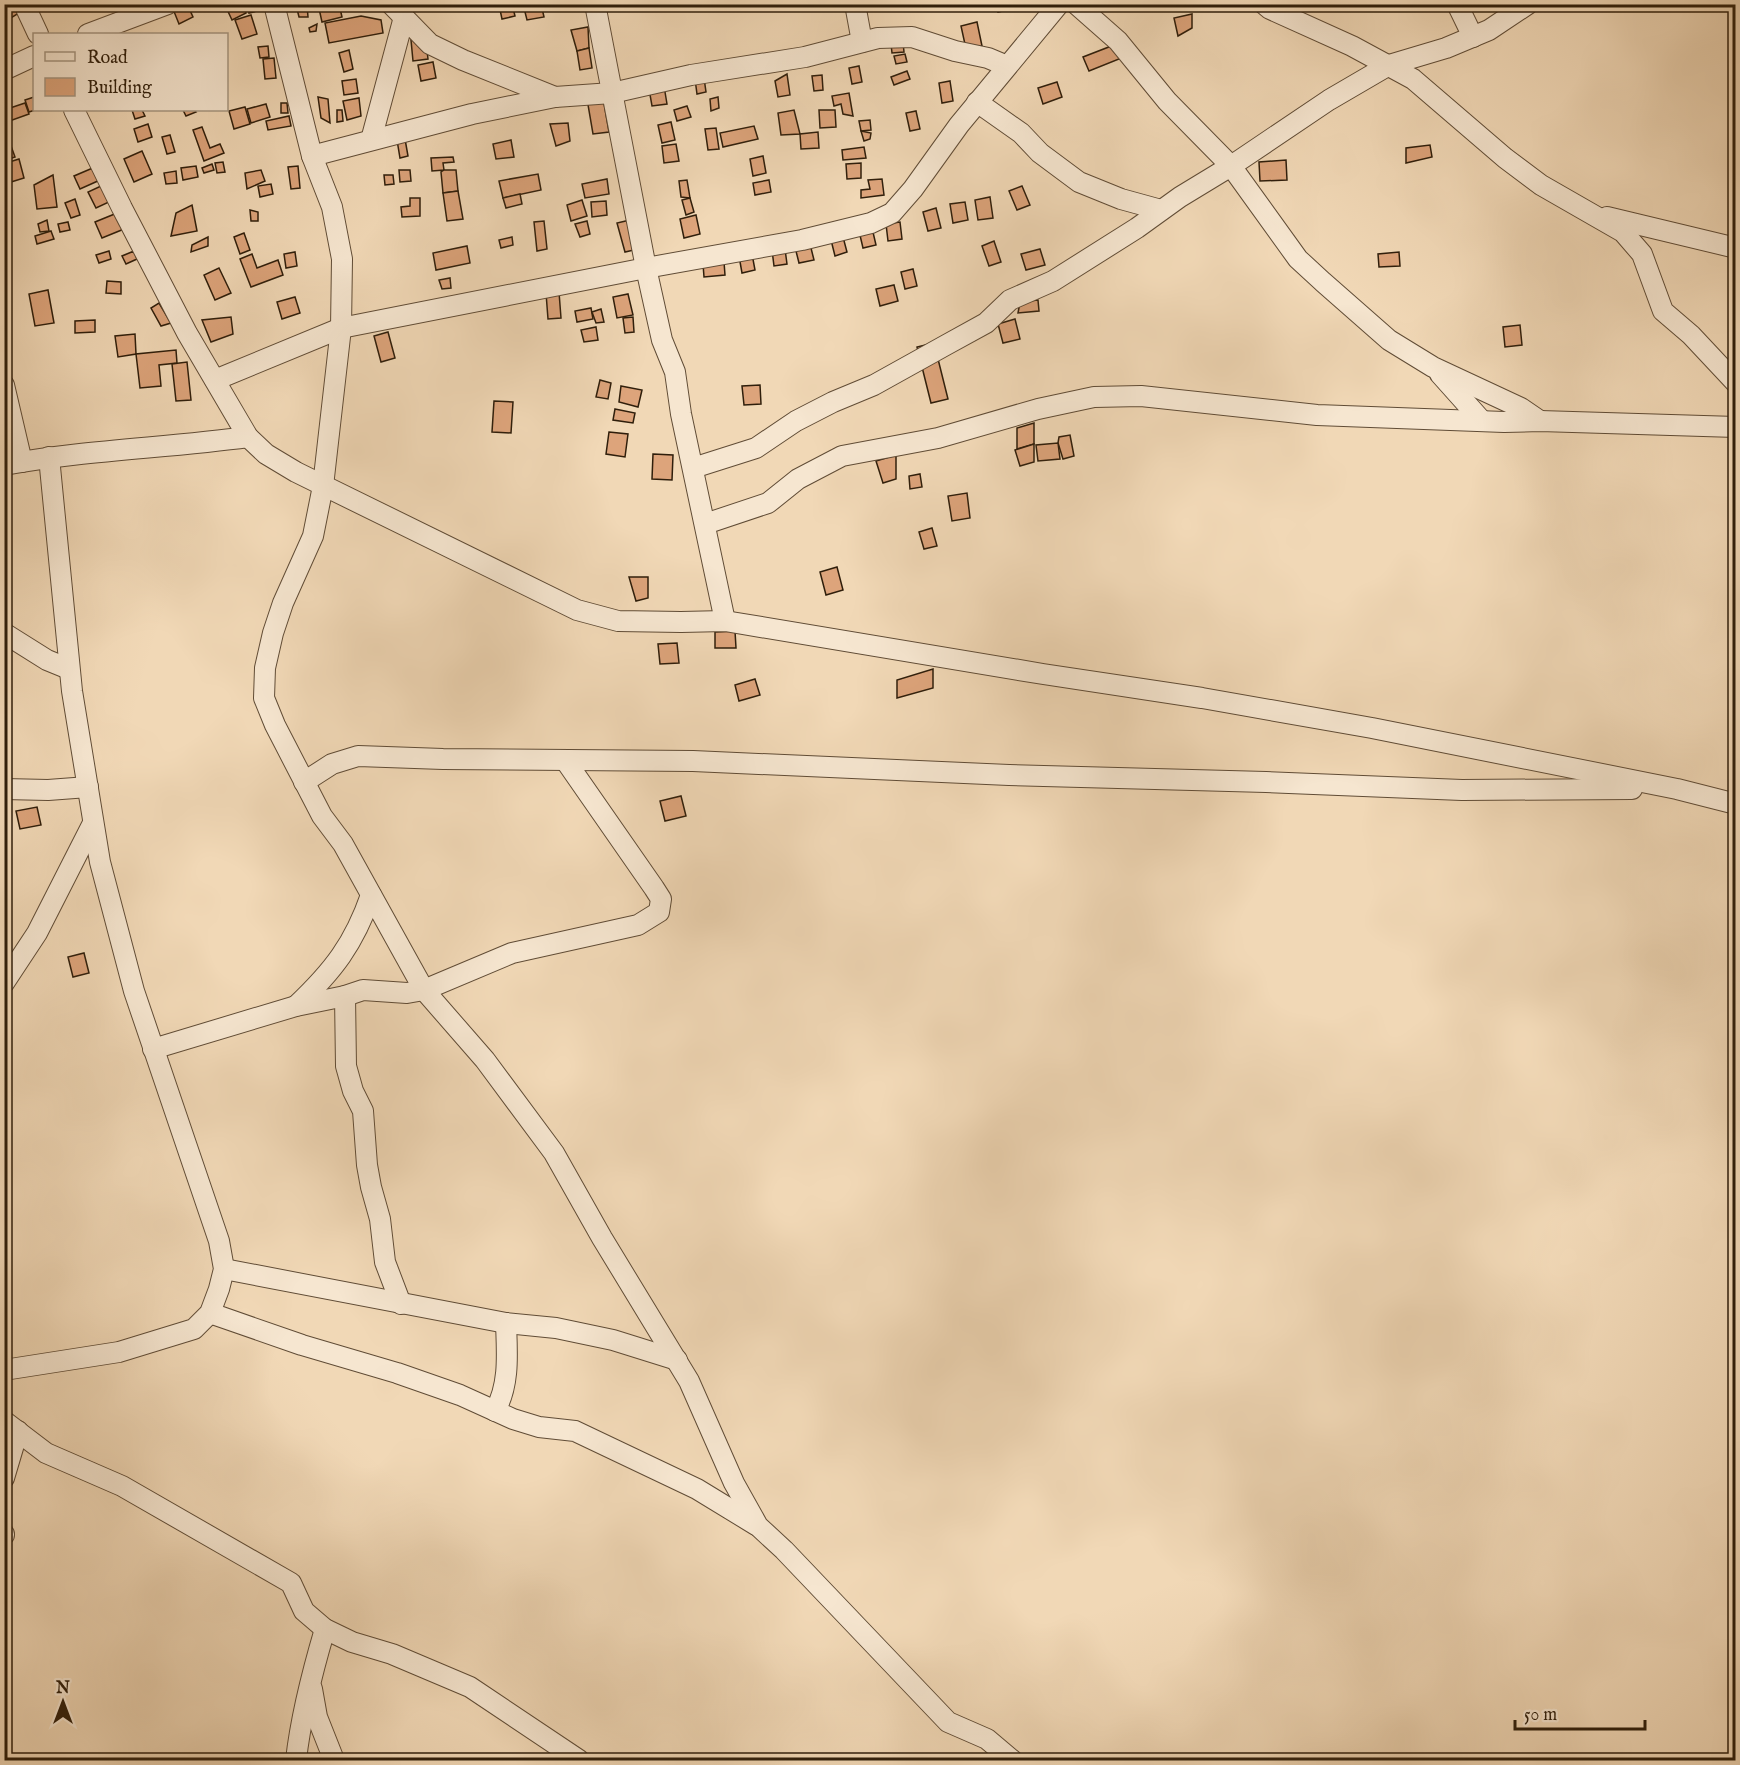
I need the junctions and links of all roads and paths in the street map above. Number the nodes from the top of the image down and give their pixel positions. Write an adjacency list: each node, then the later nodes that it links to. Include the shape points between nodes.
1 (24, 4): 12 (street)
2 (274, 4): 25 (street)
3 (595, 4): 20 (street)
4 (855, 4): 15 (street)
5 (1059, 4): 18 (street)
6 (1076, 4): 26 (street, via 1118,41 1167,101)
7 (1264, 4): 17 (street)
8 (1457, 4): 14 (street)
9 (1528, 4): 14 (street)
10 (161, 6): 13 (street)
11 (398, 11): 21 (street, via 430,44); 24 (street)
12 (38, 33)
13 (91, 33)
14 (1473, 37): 17 (street)
15 (862, 42): 18 (street, via 912,38); 20 (street, via 804,57 691,75)
16 (33, 56): 19 (street)
17 (1389, 65): 26 (street); 28 (street, via 1413,80 1541,185)
18 (1007, 66): 22 (street)
19 (4, 70)
20 (612, 93): 21 (street); 30 (street)
21 (555, 97): 24 (street)
22 (977, 102): 27 (street, via 1079,182 1121,200); 30 (street, via 892,213 871,223 802,240)
23 (74, 111): 33 (street, via 187,333)
24 (371, 140): 25 (street)
25 (312, 156): 31 (street, via 332,207 342,260)
26 (1231, 166): 27 (street); 32 (street, via 1298,260 1389,340)
27 (1161, 210): 42 (street, via 1053,281 1010,300 986,323 926,357 833,402 756,448)
28 (1590, 213): 29 (street); 34 (street, via 1623,232 1642,254 1663,311)
29 (1736, 248)
30 (646, 268): 31 (street); 42 (street, via 662,340 675,372)
31 (341, 328): 33 (street); 43 (street)
32 (1433, 367): 36 (street); 37 (street, via 1521,408)
33 (215, 380): 39 (street)
34 (1736, 383)
35 (4, 386): 41 (street)
36 (1482, 422): 37 (street); 44 (street, via 1317,415 1141,396 1094,397 938,438 842,456 798,479 768,503)
37 (1540, 422): 38 (street)
38 (1736, 427)
39 (248, 437): 40 (street); 43 (street, via 266,454)
40 (50, 457): 41 (street); 47 (street)
41 (13, 463)
42 (693, 468): 44 (street)
43 (323, 486): 45 (street, via 577,609 618,621); 49 (street, via 313,536 283,603 265,668 264,698)
44 (705, 524): 45 (street)
45 (726, 621): 52 (street, via 1372,728)
46 (4, 633): 47 (street)
47 (69, 669): 50 (street)
48 (565, 760): 49 (street, via 358,756 332,764); 52 (street, via 693,761 1461,790); 57 (street, via 661,899 659,912 638,925 512,953)
49 (304, 783): 55 (street)
50 (88, 788): 51 (street); 54 (street)
51 (4, 789)
52 (1677, 789): 53 (street)
53 (1736, 804)
54 (93, 823): 56 (street, via 37,933); 60 (street, via 134,991)
55 (371, 895): 57 (street); 59 (street, via 343,956)
56 (4, 983)
57 (424, 990): 58 (street, via 363,990); 65 (street, via 485,1060 554,1153)
58 (345, 996): 59 (street); 62 (street, via 346,1066 363,1111 367,1165 385,1262)
59 (296, 1006): 60 (street)
60 (153, 1049): 61 (street, via 219,1241)
61 (224, 1269): 62 (street); 63 (street)
62 (400, 1304): 64 (street)
63 (210, 1313): 66 (street, via 194,1329 119,1353); 67 (street, via 397,1373)
64 (506, 1323): 65 (street, via 613,1340); 67 (street, via 508,1367)
65 (677, 1360): 70 (street)
66 (4, 1370)
67 (495, 1411): 70 (street, via 539,1427 575,1431 697,1489)
68 (11, 1426): 69 (street); 71 (street, via 46,1453 122,1486 291,1583 304,1611)
69 (4, 1478)
70 (758, 1526): 76 (street, via 948,1722 987,1739)
71 (326, 1629): 72 (street); 75 (street, via 470,1688)
72 (310, 1679): 73 (street); 74 (street, via 317,1717)
73 (296, 1761)
74 (334, 1761)
75 (579, 1761)
76 (1012, 1761)

